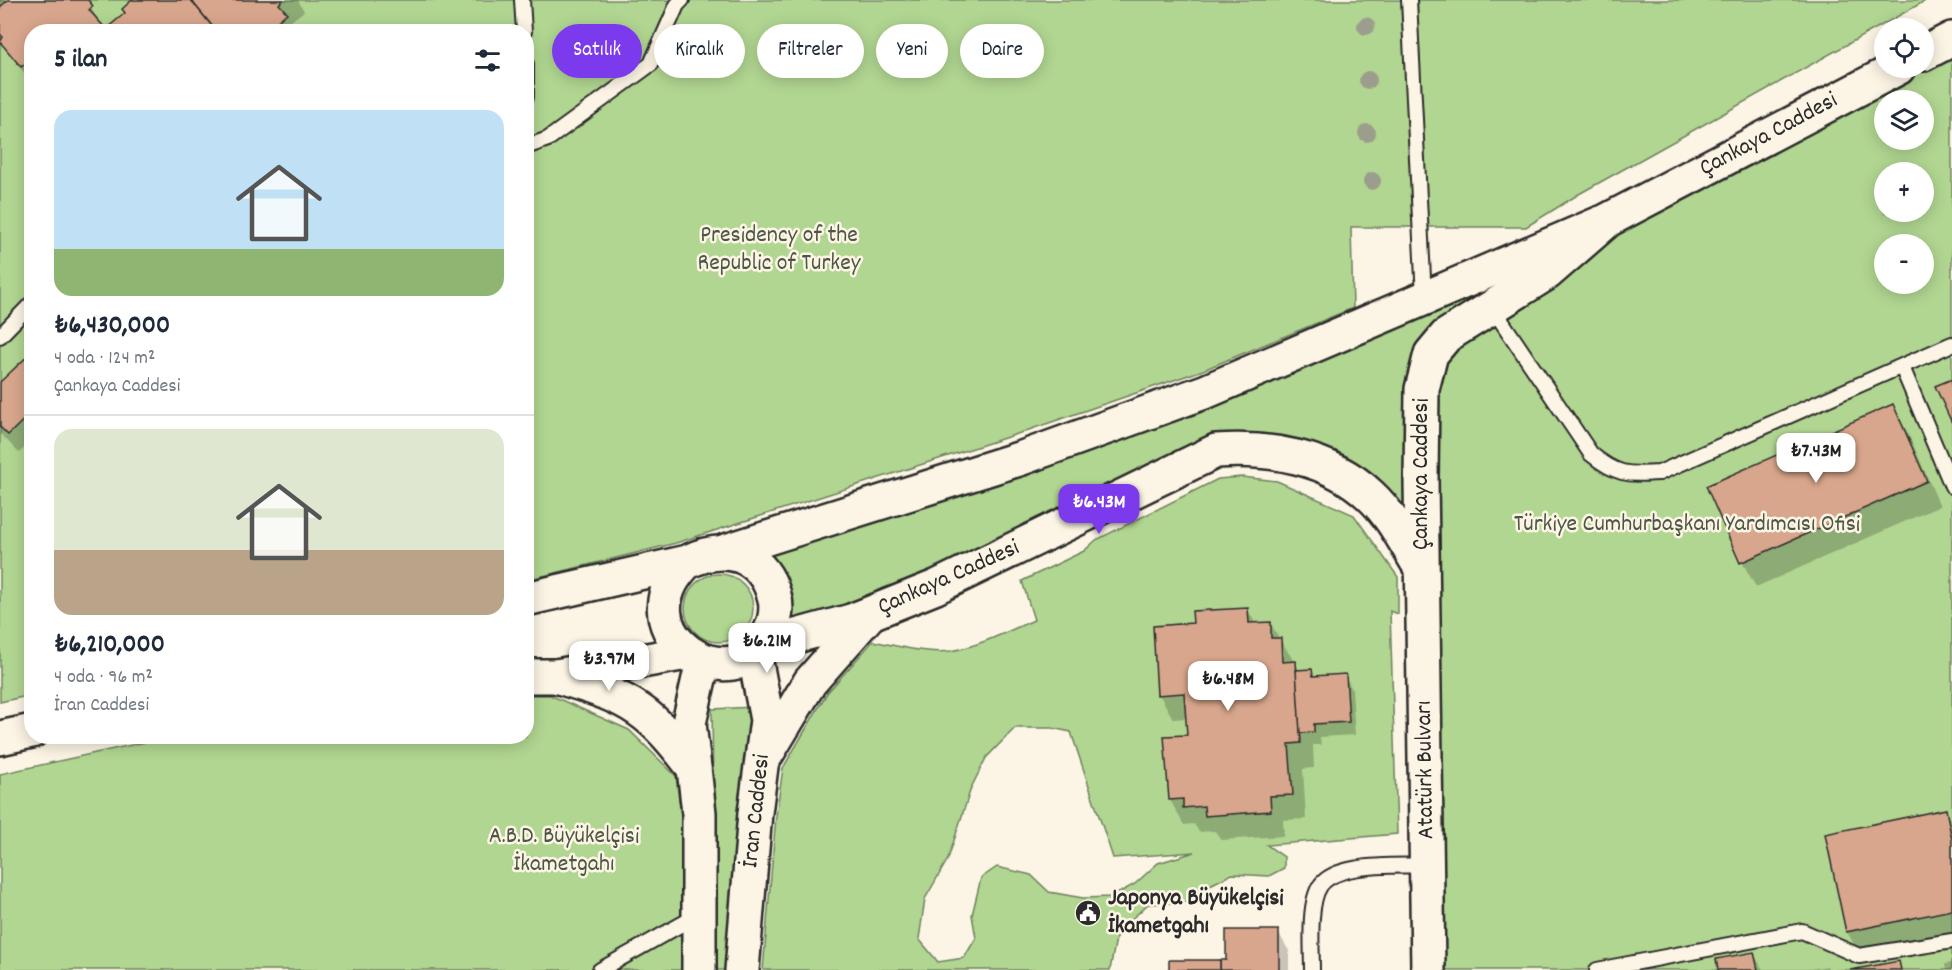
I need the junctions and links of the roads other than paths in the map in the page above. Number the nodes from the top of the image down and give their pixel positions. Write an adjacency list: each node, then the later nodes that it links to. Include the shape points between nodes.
1 (522, 0): 4 (lane)
2 (682, 0): 6 (lane, via 651,64 548,139)
3 (1409, 0): 8 (lane)
4 (524, 24)
5 (1879, 78): 7 (main road, Çankaya Caddesi)
6 (534, 144)
7 (1608, 219): 8 (main road, Çankaya Caddesi); 9 (main road, Çankaya Caddesi, via 1547,273)
8 (1424, 298): 15 (main road, Çankaya Caddesi, via 1206,391 1011,461)
9 (1491, 305): 13 (lane, via 1591,454 1610,469 1632,474 1659,473); 17 (main road, Çankaya Caddesi, via 1446,336 1426,367 1422,389)
10 (24, 311): 11 (lane)
11 (0, 336)
12 (1952, 344): 13 (lane)
13 (1902, 367): 14 (lane)
14 (1952, 486)
15 (723, 552): 16 (main road, Çankaya Caddesi, via 704,554); 20 (main road, via 743,556 759,567 770,582 776,601 775,620)
16 (687, 562): 18 (main road, Çankaya Caddesi); 21 (main road, via 666,590 664,608 666,625 675,640)
17 (1422, 570): 19 (main road, Çankaya Caddesi, via 1370,494 1330,468 1247,449 1215,451 936,587); 27 (main road, Atatürk Bulvarı)
18 (534, 597)
19 (870, 613): 20 (main road, Çankaya Caddesi); 25 (main road, via 810,681)
20 (757, 649): 21 (main road, Çankaya Caddesi, via 737,661 720,664); 25 (main road, İran Caddesi, via 766,720)
21 (695, 657): 22 (main road, Çankaya Caddesi); 26 (main road, via 689,723)
22 (541, 676): 26 (main road, via 600,691 639,710 666,734)
23 (24, 733): 24 (main road)
24 (0, 738)
25 (763, 762): 33 (main road, İran Caddesi)
26 (694, 768): 28 (main road, via 699,813)
27 (1427, 866): 34 (lane, via 1347,869 1331,876 1320,886 1313,919); 35 (main road, Atatürk Bulvarı)
28 (700, 914): 31 (lane); 32 (main road)
29 (1952, 941): 30 (lane, via 1859,956 1802,931)
30 (1617, 968): 36 (lane)
31 (600, 970)
32 (699, 970)
33 (742, 970)
34 (1312, 970)
35 (1428, 970)
36 (1597, 970)

